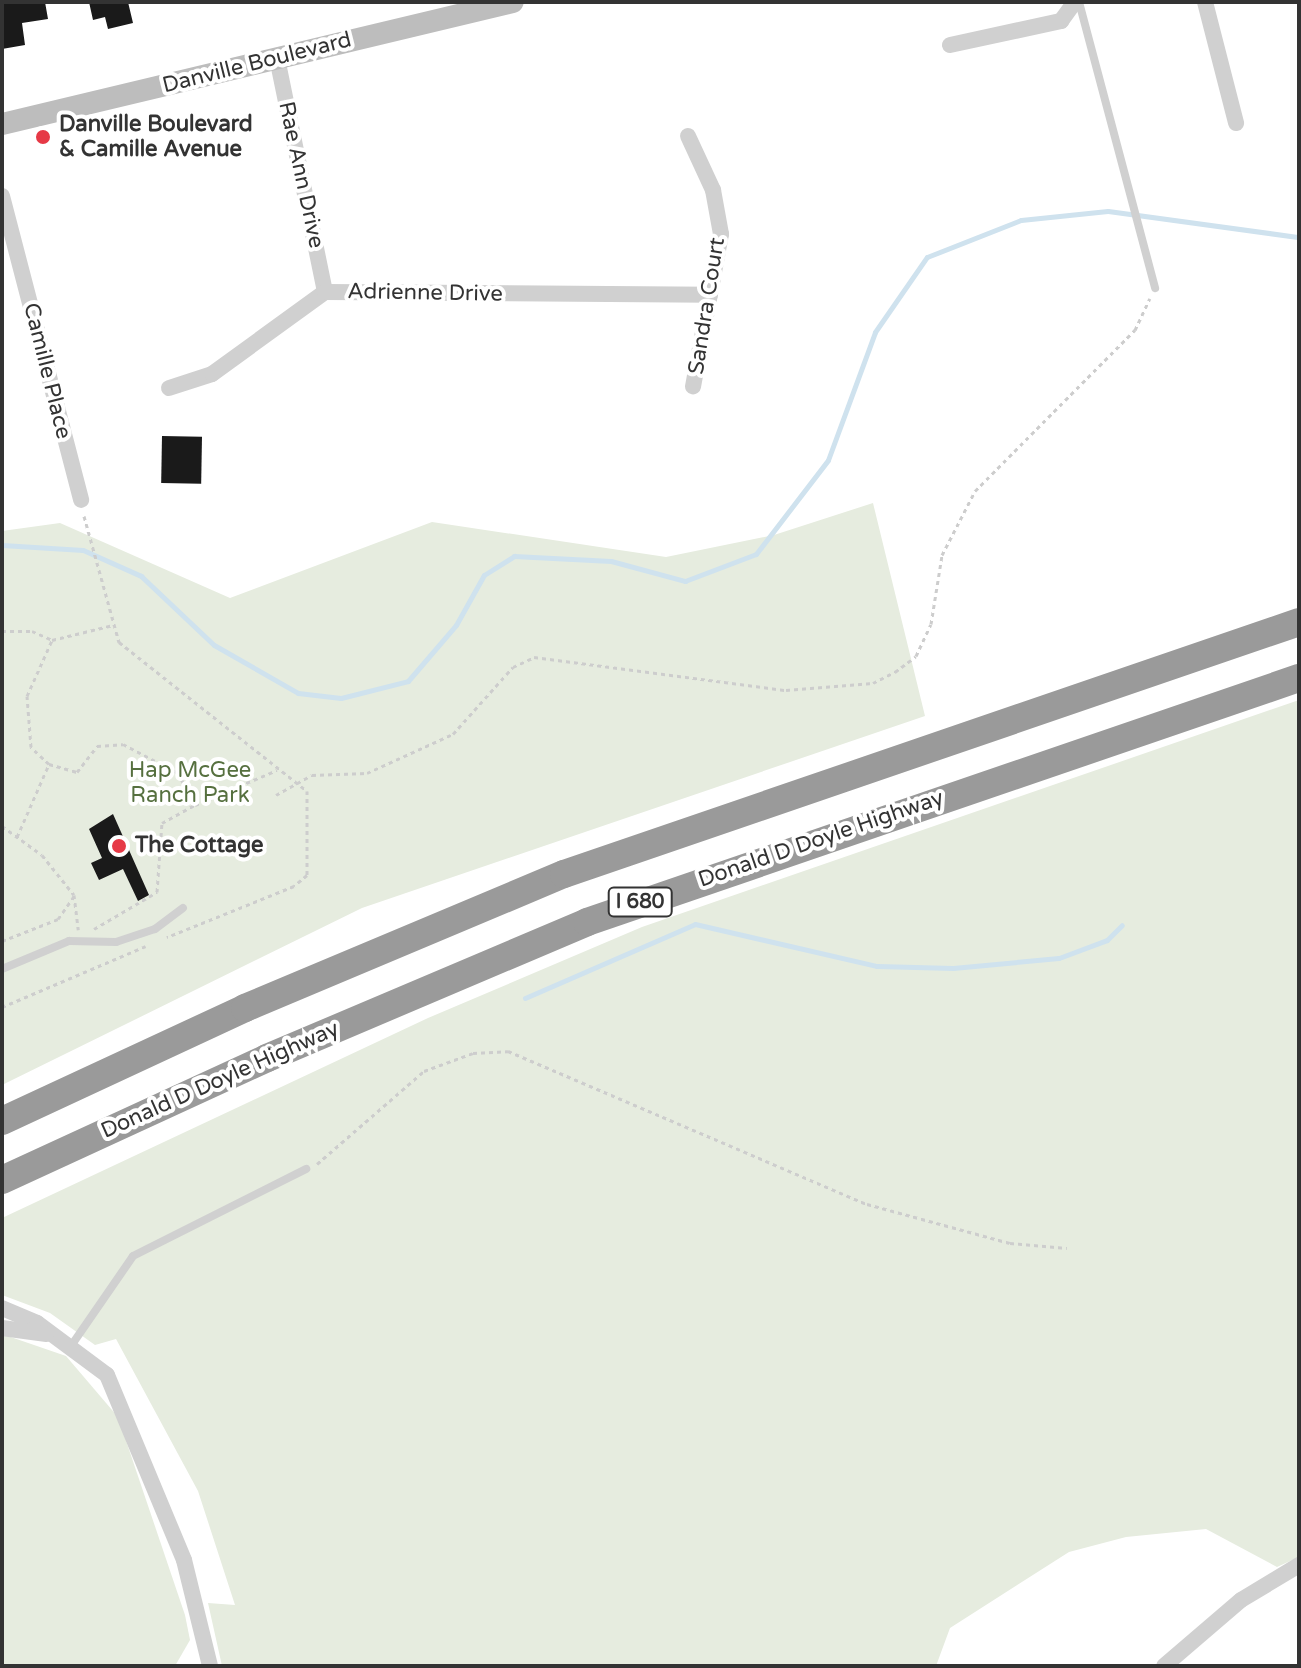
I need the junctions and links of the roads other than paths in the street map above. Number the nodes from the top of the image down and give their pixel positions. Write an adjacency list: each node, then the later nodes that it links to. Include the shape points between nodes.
1 (513, 2): 5 (main road, Danville Boulevard)
2 (1077, 2): 4 (street, via 1061,21); 10 (lane)
3 (1205, 2): 6 (street)
4 (950, 45)
5 (277, 58): 7 (main road, Danville Boulevard); 11 (street, Rae Ann Drive)
6 (1236, 123)
7 (2, 124)
8 (688, 136): 12 (street, Sandra Court, via 713,190 721,234)
9 (2, 196): 15 (street, Camille Place)
10 (1155, 288)
11 (325, 292): 12 (street, Adrienne Drive); 14 (street, Adrienne Drive, via 212,374)
12 (710, 295): 13 (street, Sandra Court)
13 (693, 386)
14 (169, 388)
15 (81, 500)
16 (1299, 622): 20 (highway, I 680, via 591,863 245,1008)
17 (1299, 678): 22 (highway, Donald D Doyle Highway / I 680, via 616,911 377,1009)
18 (183, 908): 19 (lane, via 155,929 116,942 79,941)
19 (2, 969)
20 (2, 1121)
21 (306, 1169): 26 (lane, via 133,1256)
22 (2, 1180)
23 (2, 1308): 25 (street)
24 (2, 1328): 25 (street)
25 (47, 1334): 26 (street)
26 (71, 1346): 28 (street, via 107,1375 120,1398 184,1560)
27 (1299, 1565): 29 (street, via 1241,1600)
28 (210, 1666)
29 (1164, 1666)

